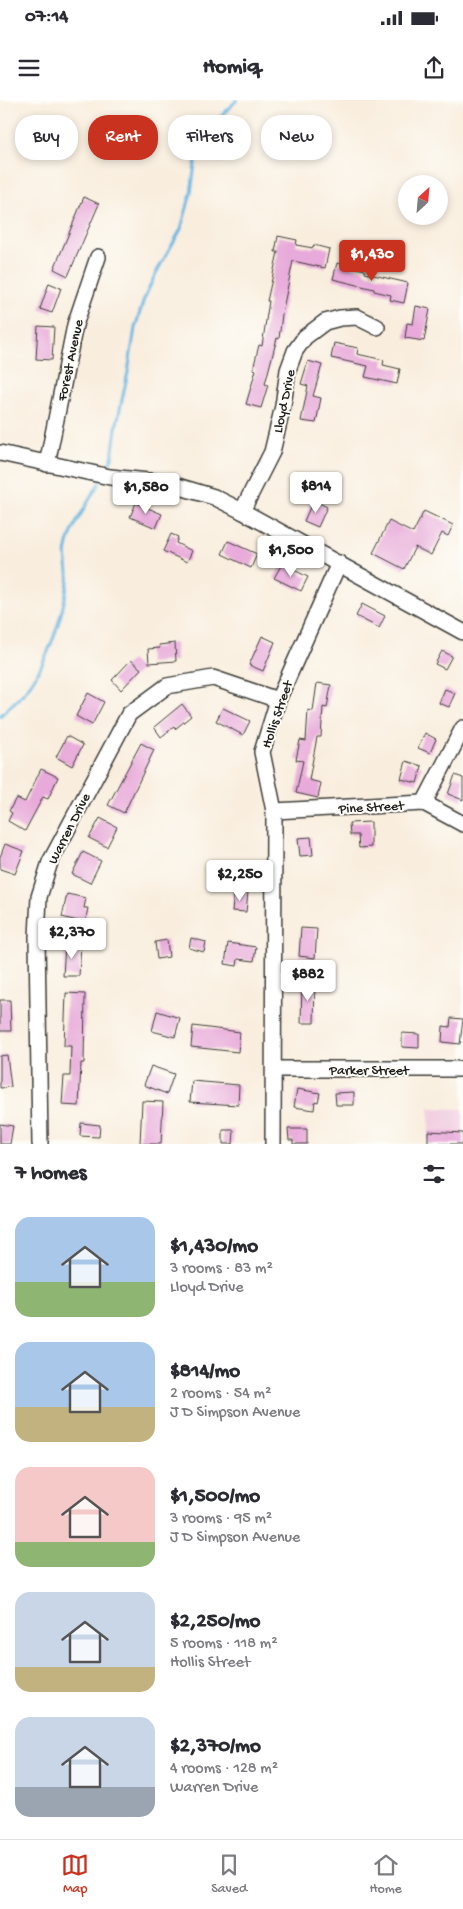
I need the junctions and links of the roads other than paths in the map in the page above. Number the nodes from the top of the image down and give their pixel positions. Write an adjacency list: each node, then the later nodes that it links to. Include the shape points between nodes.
1 (98, 257): 4 (street, Forest Avenue, via 76,325)
2 (377, 327): 5 (street, Lloyd Drive, via 357,317 340,318 325,322 305,337 288,370 272,452)
3 (0, 453): 4 (street)
4 (47, 464): 5 (street, via 110,477 167,483 214,497)
5 (242, 511): 6 (street)
6 (339, 563): 7 (street); 8 (street, Hollis Street)
7 (463, 632)
8 (278, 700): 11 (street, Hollis Street, via 262,752); 15 (street, Warren Drive, via 213,678 167,686 129,714 54,853 39,897 37,937)
9 (463, 728): 10 (street)
10 (424, 803): 11 (street, Pine Street); 12 (street)
11 (274, 810): 13 (street, Hollis Street)
12 (463, 824)
13 (274, 1069): 14 (street, Parker Street); 16 (street, Hollis Street)
14 (463, 1069)
15 (40, 1144)
16 (273, 1144)

